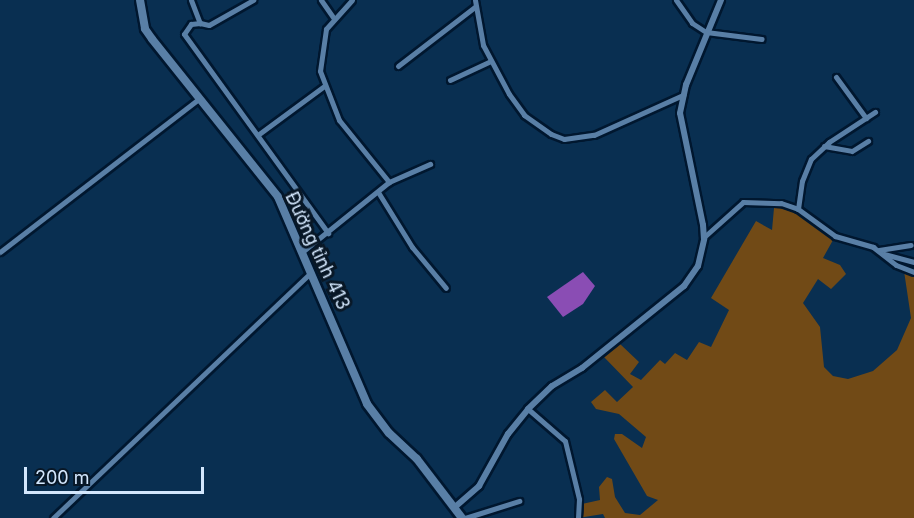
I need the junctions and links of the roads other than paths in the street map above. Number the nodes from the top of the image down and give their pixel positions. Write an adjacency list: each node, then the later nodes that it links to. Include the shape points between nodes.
1 (140, 0): 19 (main road, Đường tỉnh 413, via 145,29)
2 (191, 0): 10 (street)
3 (253, 0): 10 (street, via 209,25)
4 (321, 0): 9 (street)
5 (352, 0): 9 (street)
6 (676, 0): 11 (street, via 692,23)
7 (721, 0): 11 (street)
8 (476, 3): 13 (street, via 483,45); 14 (street)
9 (333, 17): 17 (street, via 321,47)
10 (200, 23): 22 (street, via 191,24 184,34)
11 (706, 32): 12 (street); 18 (street)
12 (762, 39)
13 (491, 61): 16 (street); 18 (street, via 524,115 564,139 594,135)
14 (398, 66)
15 (836, 77): 21 (street)
16 (450, 80)
17 (324, 86): 22 (street); 26 (street, via 339,120)
18 (683, 95): 30 (street, via 680,113)
19 (199, 99): 33 (street); 34 (main road, Đường tỉnh 413, via 278,197)
20 (875, 112): 21 (street)
21 (866, 118): 24 (street)
22 (260, 134): 29 (street)
23 (868, 141): 24 (street, via 852,152)
24 (824, 146): 28 (street, via 805,170)
25 (429, 164): 26 (street)
26 (389, 183): 27 (street)
27 (378, 192): 29 (street); 38 (street, via 412,247)
28 (798, 209): 30 (street, via 781,203 747,201 731,210); 32 (street, via 835,236)
29 (328, 233): 34 (street)
30 (704, 237): 39 (street, via 698,266 684,286 582,368 552,386)
31 (911, 245): 32 (street)
32 (880, 251): 35 (street); 36 (street)
33 (0, 252)
34 (302, 252): 37 (main road, Đường tỉnh 413)
35 (914, 262)
36 (914, 272)
37 (310, 273): 41 (main road, Đường tỉnh 413, via 367,404); 42 (street)
38 (447, 288)
39 (528, 410): 41 (street, via 508,434 479,486); 44 (street, via 565,441 579,499)
40 (519, 501): 43 (street)
41 (454, 507): 43 (main road, Đường tỉnh 413)
42 (53, 518)
43 (463, 518)
44 (578, 518)

